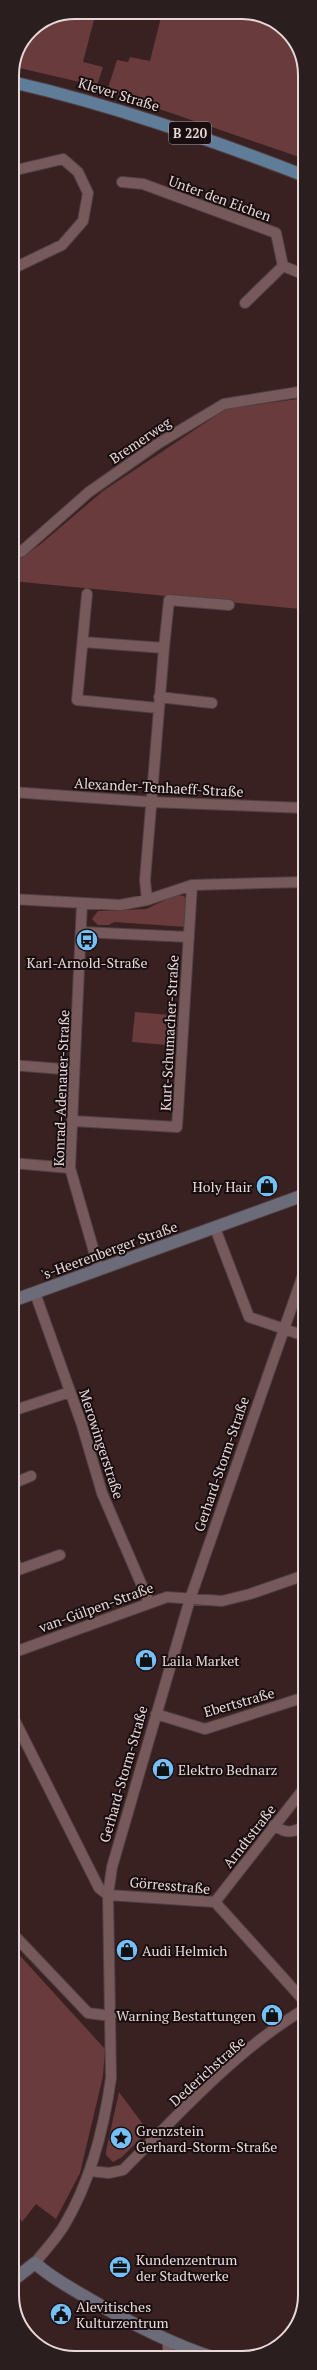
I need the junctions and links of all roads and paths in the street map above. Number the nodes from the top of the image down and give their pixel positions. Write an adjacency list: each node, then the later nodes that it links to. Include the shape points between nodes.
1 (19, 84): 3 (main road, Klever Straße / B 220, via 148,118)
2 (19, 169): 5 (street, via 63,159 78,172 88,193 83,221 62,245)
3 (298, 173)
4 (122, 182): 6 (street, Unter den Eichen, via 143,184 276,233)
5 (19, 266)
6 (283, 266): 7 (street); 8 (street)
7 (298, 272)
8 (245, 303)
9 (298, 392): 10 (street, Bremerweg, via 224,404 159,442 89,492)
10 (19, 552)
11 (87, 594): 13 (street)
12 (229, 605): 14 (street, via 169,600)
13 (83, 642): 14 (street); 17 (street, via 77,700)
14 (164, 648): 15 (street)
15 (158, 697): 16 (street); 17 (street)
16 (212, 703)
17 (158, 708): 19 (street)
18 (19, 793): 19 (street, Alexander-Tenhaeff-Straße)
19 (151, 802): 20 (street, Alexander-Tenhaeff-Straße); 24 (street, via 145,880)
20 (298, 808)
21 (298, 882): 22 (street)
22 (192, 885): 24 (street); 27 (street, Kurt-Schumacher-Straße)
23 (19, 899): 25 (street)
24 (147, 900): 25 (street, via 120,905)
25 (82, 903): 26 (street, Konrad-Adenauer-Straße)
26 (82, 932): 27 (street); 29 (street, Konrad-Adenauer-Straße)
27 (189, 937): 30 (street, Kurt-Schumacher-Straße, via 177,1127)
28 (19, 1066): 29 (street)
29 (74, 1070): 30 (street, Konrad-Adenauer-Straße)
30 (73, 1121): 32 (street, Konrad-Adenauer-Straße)
31 (19, 1164): 32 (street)
32 (70, 1168): 35 (street, Konrad-Adenauer-Straße)
33 (298, 1194): 34 (street, 's-Heerenberger Straße)
34 (215, 1228): 35 (street, 's-Heerenberger Straße); 39 (street, via 249,1317)
35 (99, 1269): 37 (street, 's-Heerenberger Straße)
36 (298, 1289): 39 (street, Gerhard-Storm-Straße)
37 (35, 1293): 38 (street, 's-Heerenberger Straße); 41 (street, Merowingerstraße)
38 (19, 1299)
39 (284, 1328): 40 (street); 48 (street, Gerhard-Storm-Straße)
40 (298, 1333)
41 (70, 1392): 42 (street); 49 (street, Merowingerstraße, via 102,1493)
42 (19, 1409)
43 (32, 1476): 44 (street)
44 (19, 1481)
45 (60, 1555): 46 (street)
46 (19, 1570)
47 (298, 1577): 48 (street, van-Gülpen-Straße, via 222,1601)
48 (190, 1599): 49 (street, van-Gülpen-Straße, via 167,1597); 52 (street, Gerhard-Storm-Straße)
49 (149, 1602): 50 (street, van-Gülpen-Straße)
50 (19, 1650)
51 (298, 1699): 52 (street, Ebertstraße, via 204,1729)
52 (156, 1714): 57 (street, Gerhard-Storm-Straße, via 112,1867)
53 (19, 1729): 57 (street, via 99,1888)
54 (298, 1796): 55 (street, Arndtstraße)
55 (274, 1825): 56 (street, via 282,1832 289,1833); 58 (street, Arndtstraße)
56 (298, 1829)
57 (108, 1895): 58 (street, Görresstraße); 62 (street, Gerhard-Storm-Straße)
58 (215, 1902): 60 (street, Görresstraße)
59 (19, 1940): 62 (street, via 88,2013)
60 (298, 1994)
61 (298, 2014): 63 (street, Dederichstraße, via 253,2047 222,2074 123,2170 109,2173)
62 (110, 2016): 63 (street, Gerhard-Storm-Straße, via 110,2085)
63 (90, 2171): 64 (street, Gerhard-Storm-Straße, via 65,2225)
64 (35, 2263): 65 (street, Gerhard-Storm-Straße); 66 (street, via 54,2278)
65 (19, 2276)
66 (168, 2342): 67 (street); 68 (street)
67 (168, 2351)
68 (194, 2351)

